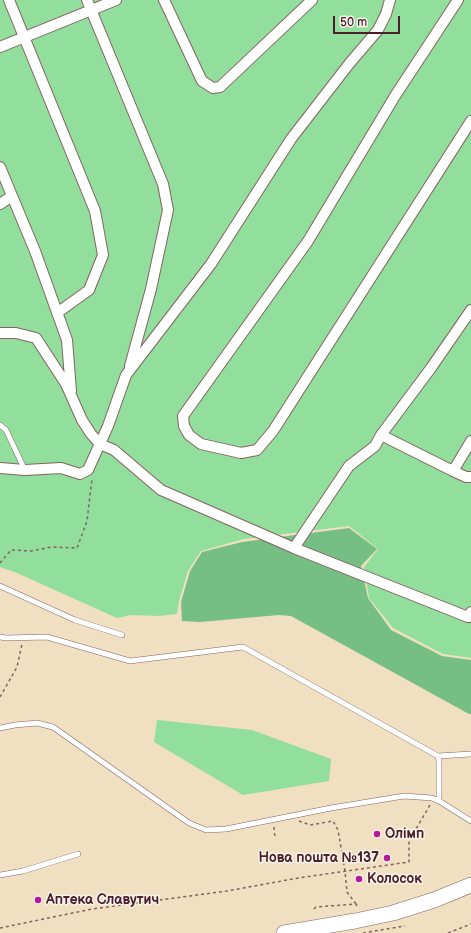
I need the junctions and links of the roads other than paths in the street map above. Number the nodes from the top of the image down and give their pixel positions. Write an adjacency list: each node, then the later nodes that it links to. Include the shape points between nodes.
1 (9, 0): 8 (street)
2 (116, 0): 7 (street)
3 (164, 0): 4 (street, via 202,80 213,88 220,87)
4 (312, 0)
5 (390, 0): 17 (street, via 378,30 291,139 211,264)
6 (458, 0): 10 (street, via 395,96 308,241 183,416 184,426 189,435 201,444 241,453 257,450 277,424)
7 (89, 5): 8 (street); 17 (street, via 163,184 168,210)
8 (24, 38): 9 (street); 15 (street, via 95,211 103,255 89,290)
9 (0, 47)
10 (471, 121)
11 (0, 167): 12 (street)
12 (12, 196): 13 (street); 15 (street)
13 (0, 204)
14 (471, 310): 20 (street)
15 (57, 313): 18 (street, via 67,340)
16 (0, 333): 18 (street, via 16,333 36,338)
17 (129, 372): 22 (street)
18 (72, 396): 22 (street, via 82,420)
19 (0, 425): 24 (lane, via 6,430)
20 (381, 435): 25 (street); 27 (street, via 375,446 349,466)
21 (471, 441): 25 (street)
22 (100, 445): 24 (street, via 88,470 80,474 61,468); 27 (street, via 114,450 161,490)
23 (0, 468): 24 (street)
24 (25, 470)
25 (453, 471): 26 (street)
26 (471, 478)
27 (294, 548): 29 (street, via 468,617)
28 (0, 586): 30 (lane, via 75,620)
29 (471, 612)
30 (122, 635)
31 (0, 637): 34 (lane, via 47,637 130,661 243,647)
32 (0, 728): 35 (lane, via 37,724 53,727 189,823 206,830 226,829 404,796)
33 (471, 754): 34 (lane)
34 (438, 756): 35 (lane)
35 (439, 801): 36 (lane)
36 (471, 821)
37 (78, 854): 38 (lane, via 23,871)
38 (0, 875)
39 (471, 885): 40 (main road, via 434,900 393,912)
40 (284, 933)

